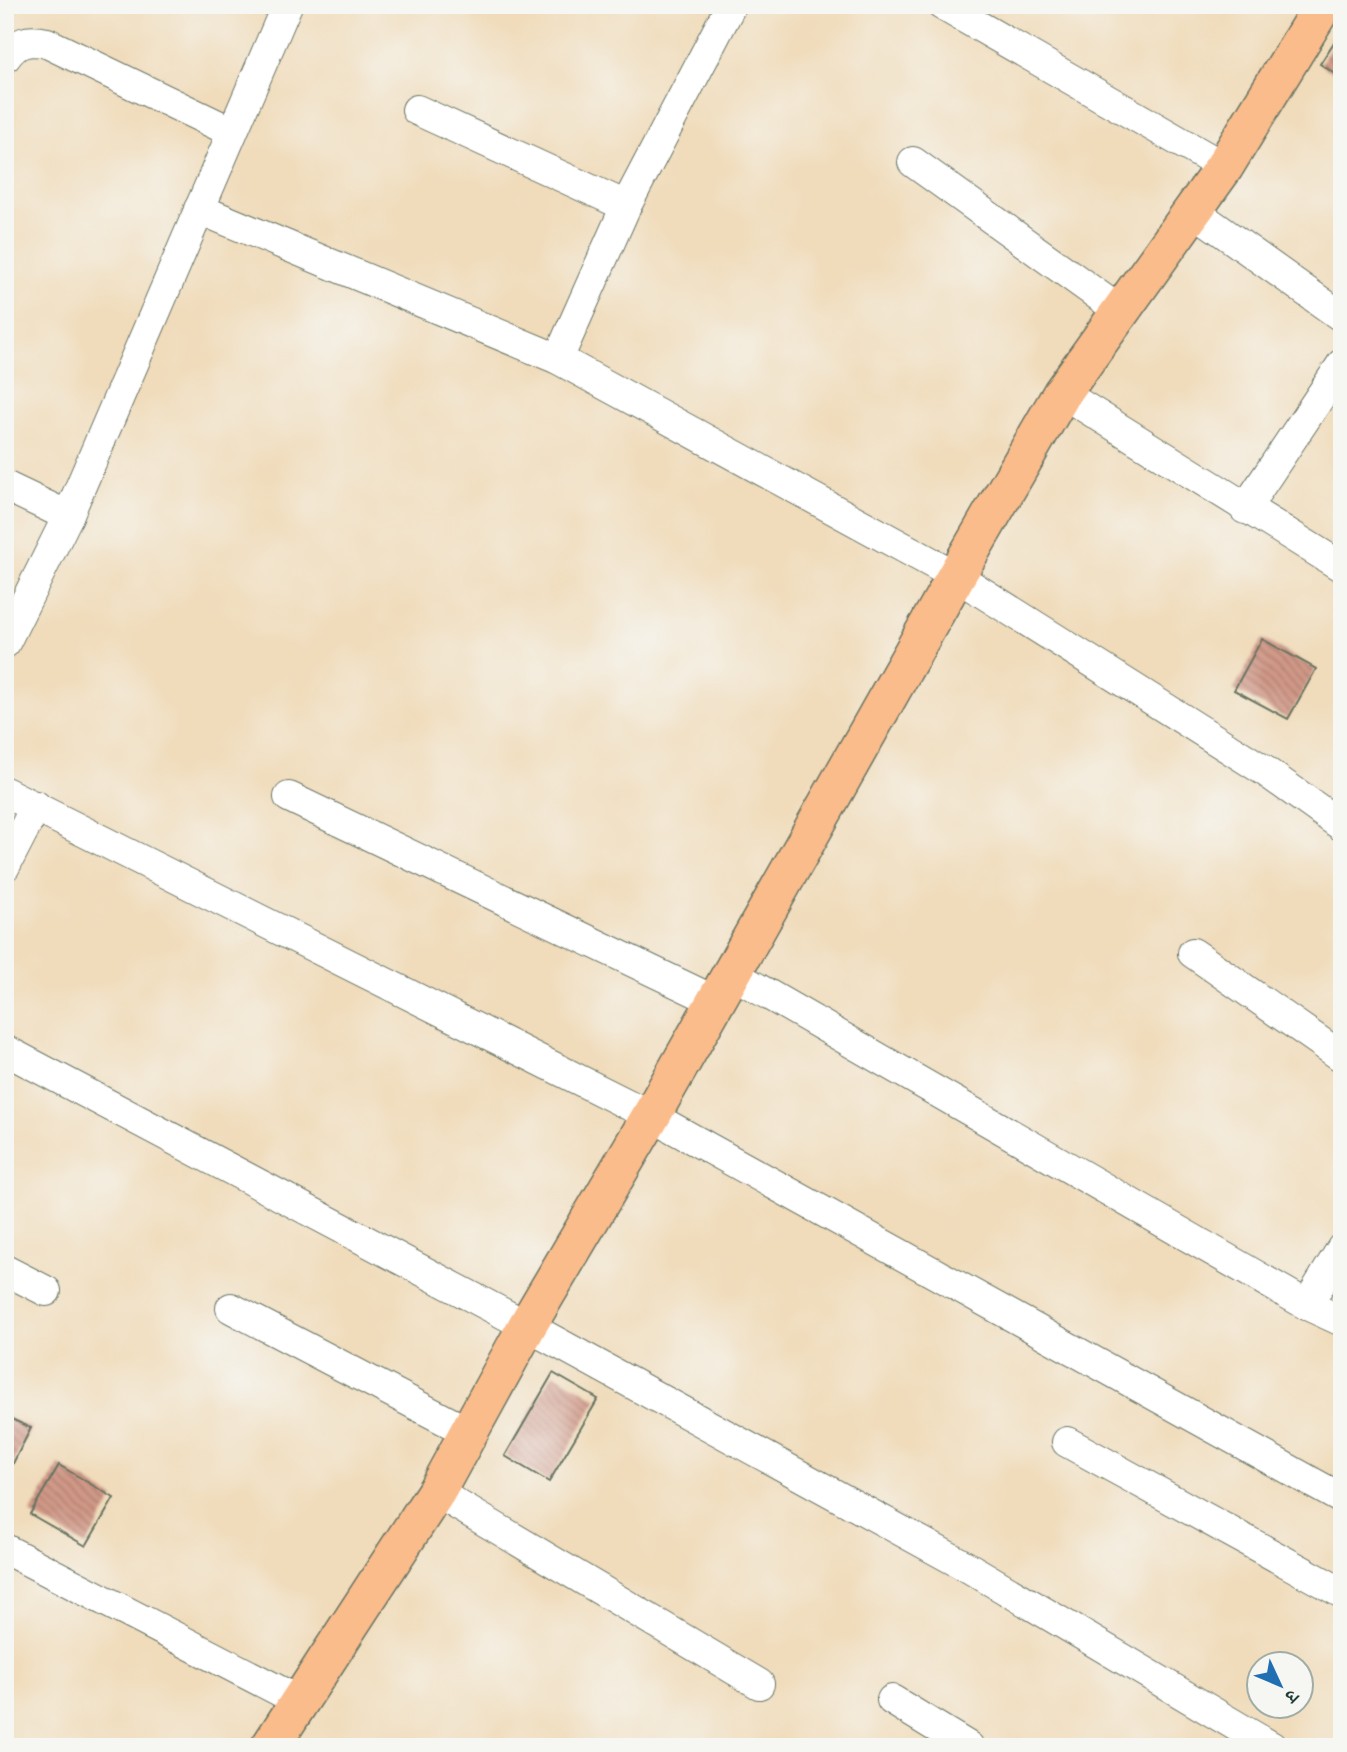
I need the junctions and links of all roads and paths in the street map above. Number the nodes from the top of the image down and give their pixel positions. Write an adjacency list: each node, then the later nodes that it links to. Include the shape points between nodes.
1 (287, 5): 7 (street)
2 (731, 5): 10 (street)
3 (942, 5): 9 (street)
4 (1323, 5): 9 (main road)
5 (5, 58): 7 (street, via 16,44 30,40 47,43)
6 (417, 110): 10 (street)
7 (232, 132): 11 (street)
8 (913, 162): 13 (street)
9 (1224, 167): 12 (main road)
10 (626, 206): 15 (street)
11 (199, 209): 15 (street); 20 (street)
12 (1192, 210): 13 (main road); 14 (street)
13 (1120, 311): 17 (main road)
14 (1342, 317)
15 (558, 359): 22 (street)
16 (1342, 364): 19 (street)
17 (1062, 393): 19 (street); 22 (main road)
18 (5, 486): 20 (street)
19 (1245, 509): 21 (street)
20 (68, 516): 23 (street)
21 (1340, 563)
22 (956, 576): 27 (street, via 1265,771); 30 (main road)
23 (5, 643)
24 (5, 792): 26 (street)
25 (289, 797): 30 (street)
26 (36, 806): 28 (street); 33 (street)
27 (1342, 826)
28 (5, 866)
29 (1193, 953): 32 (street)
30 (723, 987): 33 (main road); 37 (street)
31 (5, 1050): 40 (street)
32 (1342, 1057)
33 (651, 1116): 40 (main road); 44 (street)
34 (1342, 1248): 37 (street)
35 (5, 1270): 36 (street)
36 (46, 1291)
37 (1307, 1305): 39 (street)
38 (231, 1308): 41 (street)
39 (1342, 1321)
40 (527, 1325): 41 (main road); 52 (street, via 971,1569)
41 (468, 1432): 43 (main road)
42 (1067, 1442): 46 (street)
43 (436, 1492): 47 (street); 49 (main road)
44 (1342, 1499)
45 (5, 1549): 49 (street)
46 (1342, 1593)
47 (759, 1684)
48 (892, 1700): 51 (street)
49 (299, 1701): 50 (main road)
50 (270, 1747)
51 (969, 1747)
52 (1272, 1747)

